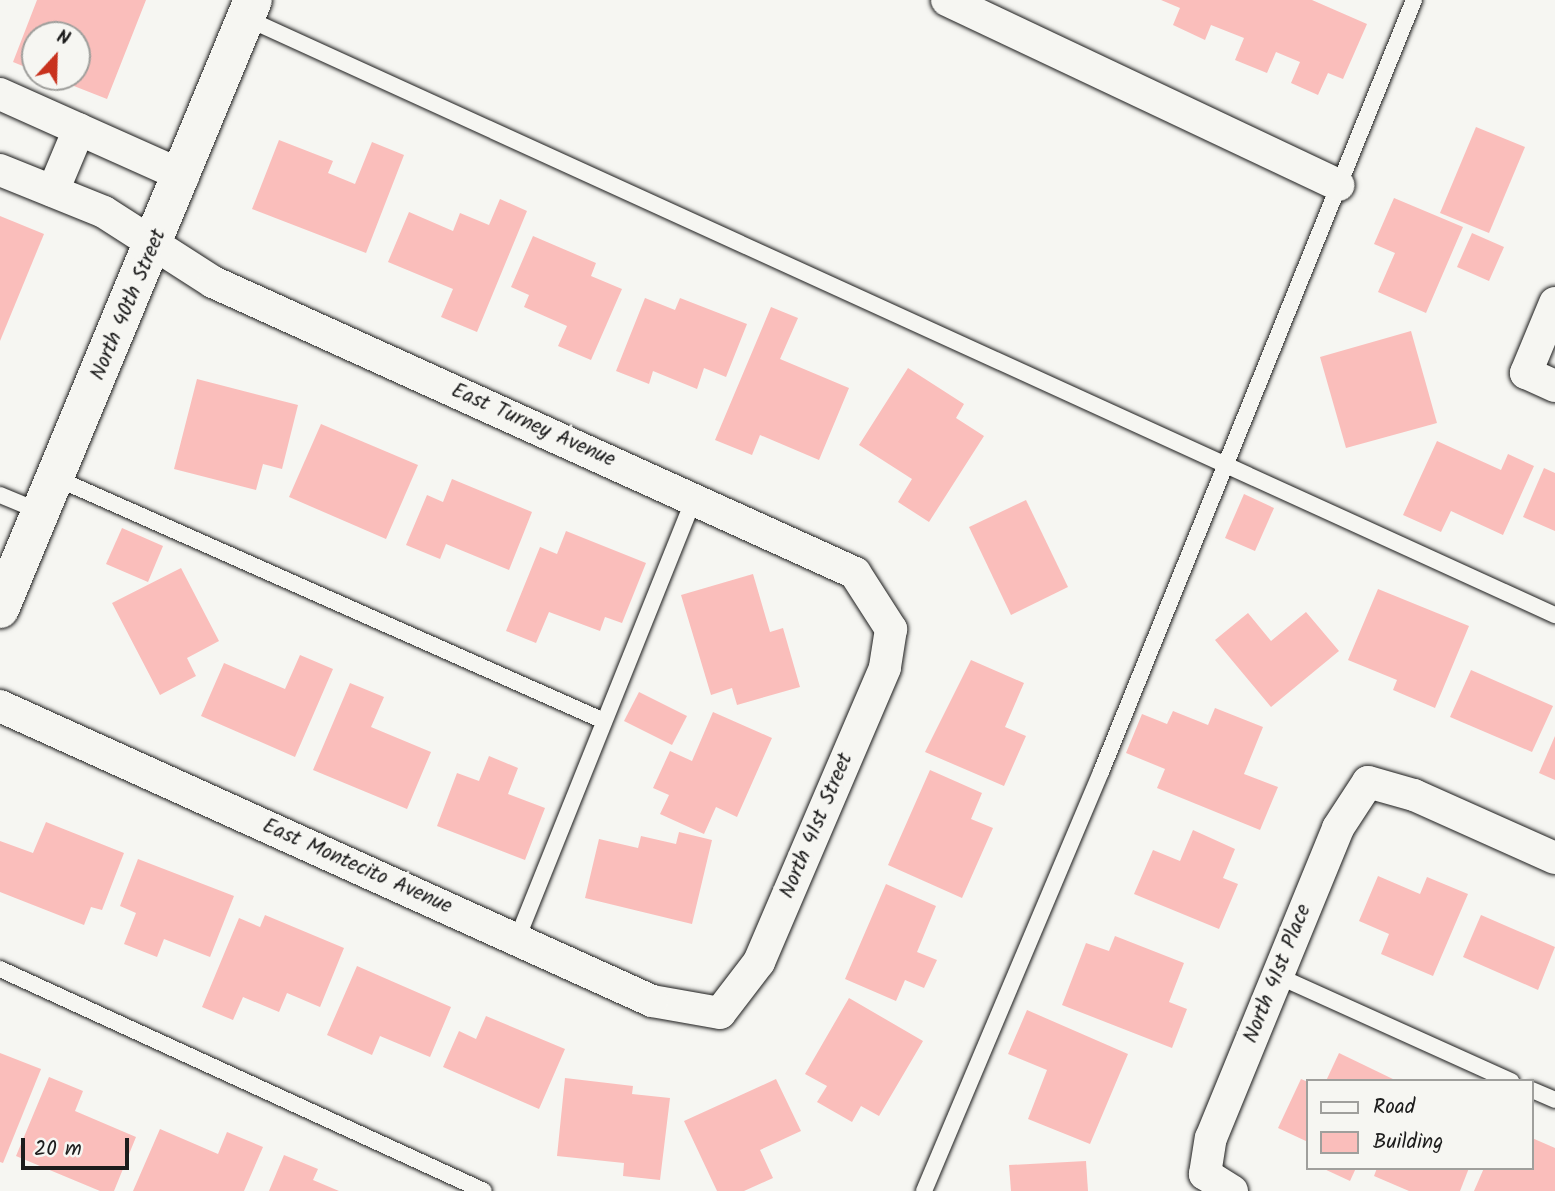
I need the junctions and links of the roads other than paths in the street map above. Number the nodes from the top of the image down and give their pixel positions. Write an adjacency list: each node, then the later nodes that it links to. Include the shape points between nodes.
1 (947, 0): 8 (street)
2 (1414, 0): 8 (lane)
3 (250, 9): 7 (main road, North 40th Street); 13 (lane)
4 (0, 94): 5 (street)
5 (79, 129): 7 (street); 9 (street)
6 (0, 170): 9 (street, East Turney Avenue)
7 (183, 176): 10 (main road, North 40th Street)
8 (1338, 185): 13 (lane)
9 (53, 191): 10 (street, East Turney Avenue, via 104,212)
10 (154, 245): 15 (main road, North 40th Street); 16 (street, East Turney Avenue, via 213,282)
11 (1555, 303): 12 (street, via 1526,373)
12 (1555, 386)
13 (1224, 465): 18 (lane); 31 (lane, via 1096,785)
14 (0, 495): 15 (lane)
15 (48, 495): 17 (main road, North 40th Street); 21 (lane)
16 (694, 499): 19 (street, East Turney Avenue, via 855,573); 21 (lane)
17 (0, 609)
18 (1555, 615)
19 (891, 629): 26 (street, North 41st Street, via 884,668 758,962)
20 (0, 706): 23 (street, East Montecito Avenue)
21 (604, 721): 23 (lane)
22 (1555, 859): 25 (street, North 41st Place, via 1414,795 1368,782 1338,828)
23 (517, 939): 26 (street, East Montecito Avenue, via 652,1001)
24 (0, 970): 30 (lane)
25 (1278, 976): 27 (lane); 32 (street, North 41st Place, via 1211,1138 1205,1174)
26 (720, 1013)
27 (1507, 1079)
28 (1534, 1091): 29 (lane)
29 (1555, 1100)
30 (484, 1191)
31 (924, 1191)
32 (1232, 1191)

